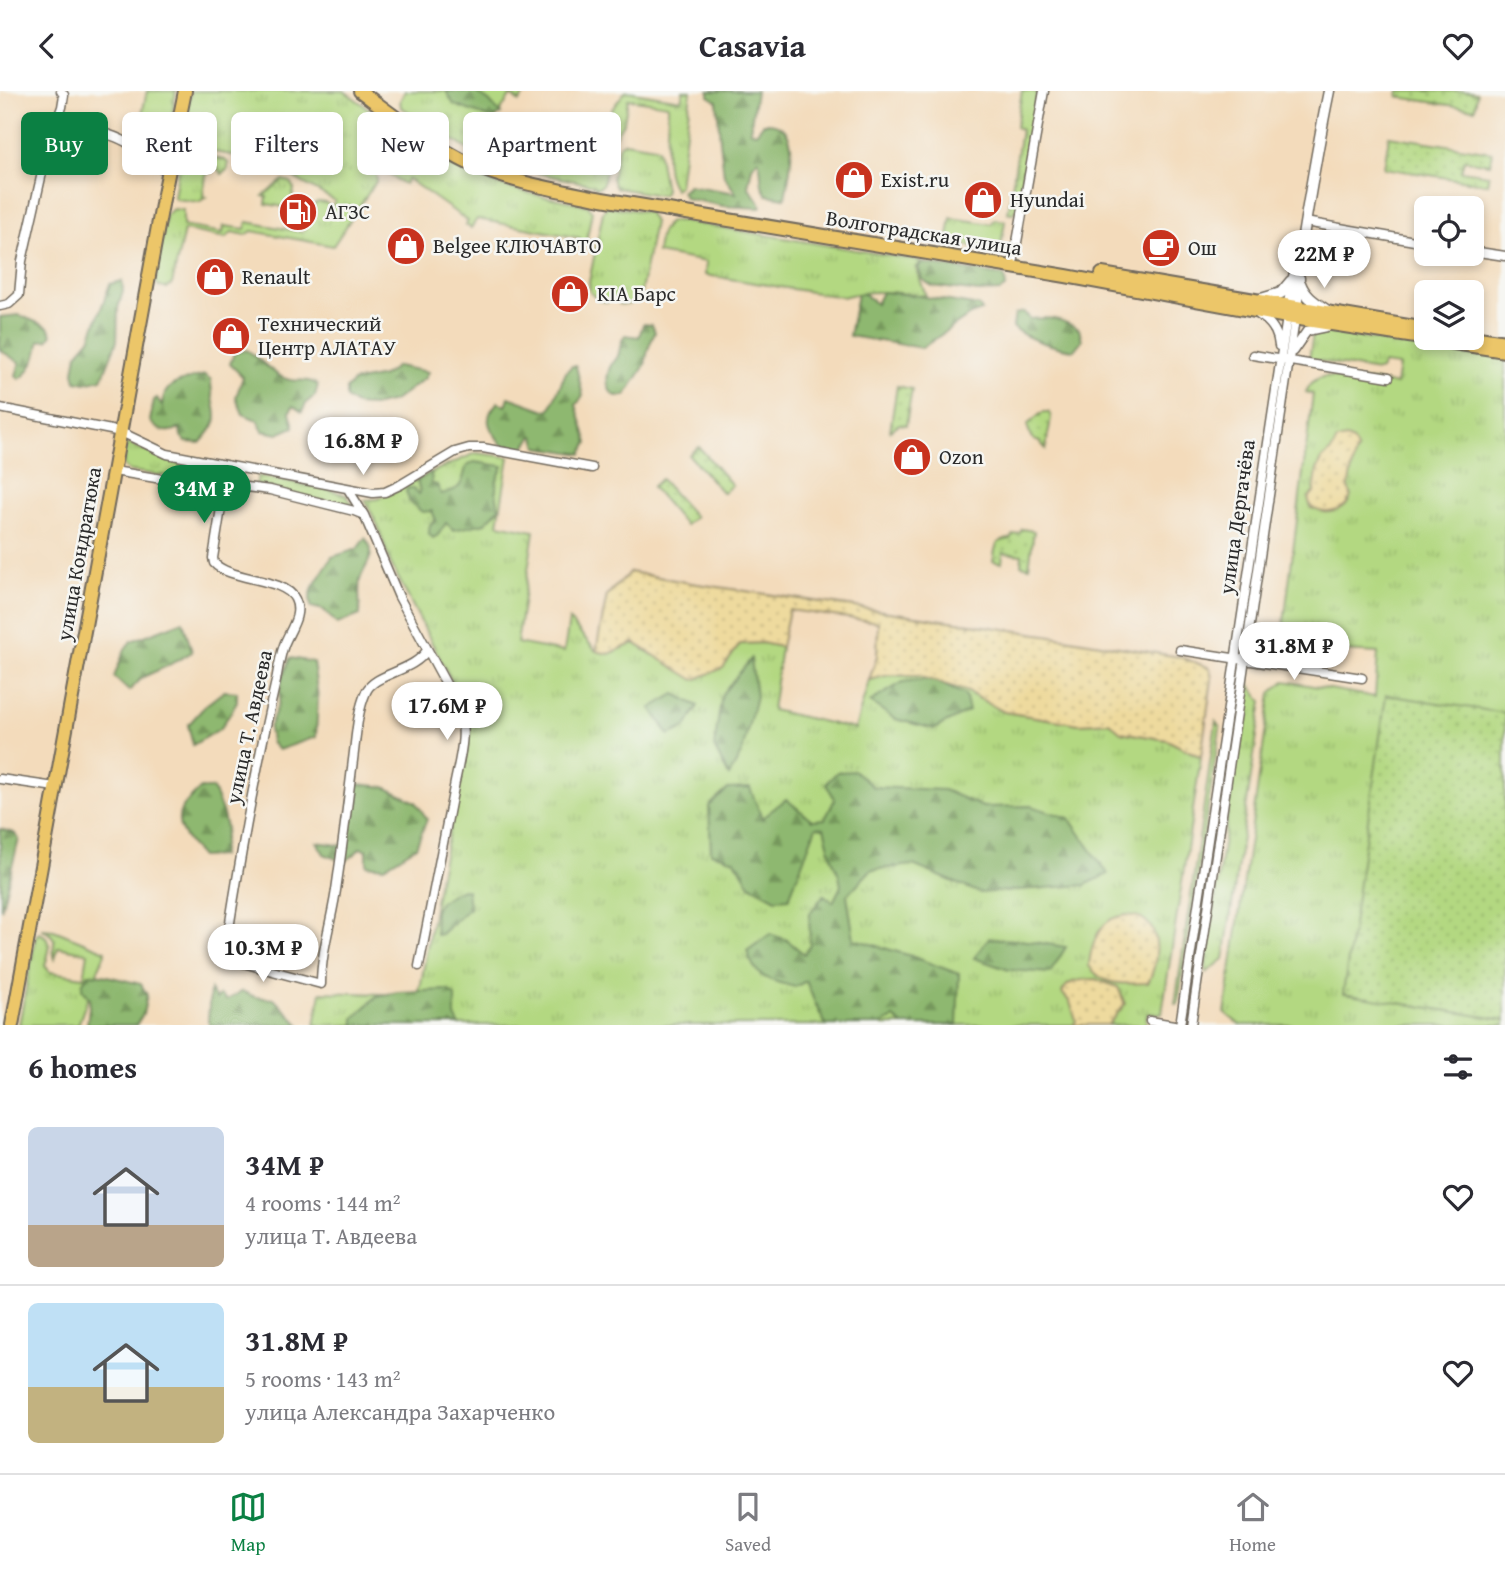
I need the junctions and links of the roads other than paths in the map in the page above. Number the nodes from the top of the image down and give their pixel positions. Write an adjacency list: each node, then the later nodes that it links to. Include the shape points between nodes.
1 (185, 91): 8 (main road, улица Кондратюка)
2 (360, 91): 13 (main road, Волгоградская улица, via 449,152 506,178 602,199)
3 (373, 91): 13 (main road, Волгоградская улица, via 454,147 509,171)
4 (1044, 91): 16 (street)
5 (1329, 91): 11 (street, улица Дергачёва)
6 (62, 93): 7 (street)
7 (59, 112)
8 (181, 112)
9 (42, 175): 19 (street, via 19,295)
10 (168, 175): 32 (main road, улица Кондратюка)
11 (1305, 222): 12 (street); 17 (street, улица Дергачёва)
12 (1414, 241)
13 (904, 246): 16 (main road, Волгоградская улица); 18 (main road, Волгоградская улица)
14 (1484, 253): 15 (street)
15 (1505, 257)
16 (1014, 259): 18 (main road, Волгоградская улица)
17 (1296, 278): 18 (street, via 1284,292); 20 (street, улица Дергачёва); 21 (street, via 1308,297)
18 (1248, 305): 20 (main road, Волгоградская улица); 28 (street, via 1275,329)
19 (0, 306)
20 (1292, 313): 21 (main road, Волгоградская улица); 22 (main road, Волгоградская улица); 28 (street, улица Дергачёва); 29 (street, улица Дергачёва)
21 (1331, 313): 23 (main road, Волгоградская улица)
22 (1339, 325): 26 (main road, Волгоградская улица); 29 (street, via 1307,331)
23 (1414, 327)
24 (1484, 339): 25 (main road)
25 (1505, 342)
26 (1505, 351)
27 (1252, 355): 28 (street)
28 (1280, 358): 29 (street); 40 (street, улица Дергачёва)
29 (1290, 359): 30 (street); 41 (street, улица Дергачёва)
30 (1389, 377)
31 (0, 408): 32 (street)
32 (121, 432): 34 (main road, улица Кондратюка); 36 (street, via 167,454)
33 (592, 468): 36 (street, via 469,448 385,492)
34 (114, 471): 35 (street); 44 (main road, улица Кондратюка)
35 (223, 484): 37 (street, via 270,490); 38 (street, улица Т. Авдеева, via 214,563 287,591 297,606 265,724 237,876 225,954 228,959 321,984 358,720 366,692 370,684 415,663)
36 (348, 489): 37 (street)
37 (364, 515): 38 (street)
38 (427, 650): 45 (street, via 462,715 463,733)
39 (1180, 650): 40 (street)
40 (1235, 659): 41 (street); 49 (street, улица Дергачёва)
41 (1245, 660): 42 (street); 50 (street, улица Дергачёва)
42 (1362, 678)
43 (0, 779): 44 (street)
44 (55, 787): 47 (main road, улица Кондратюка)
45 (419, 966)
46 (1150, 1021): 48 (street)
47 (12, 1025)
48 (1174, 1025)
49 (1181, 1025)
50 (1191, 1025)

